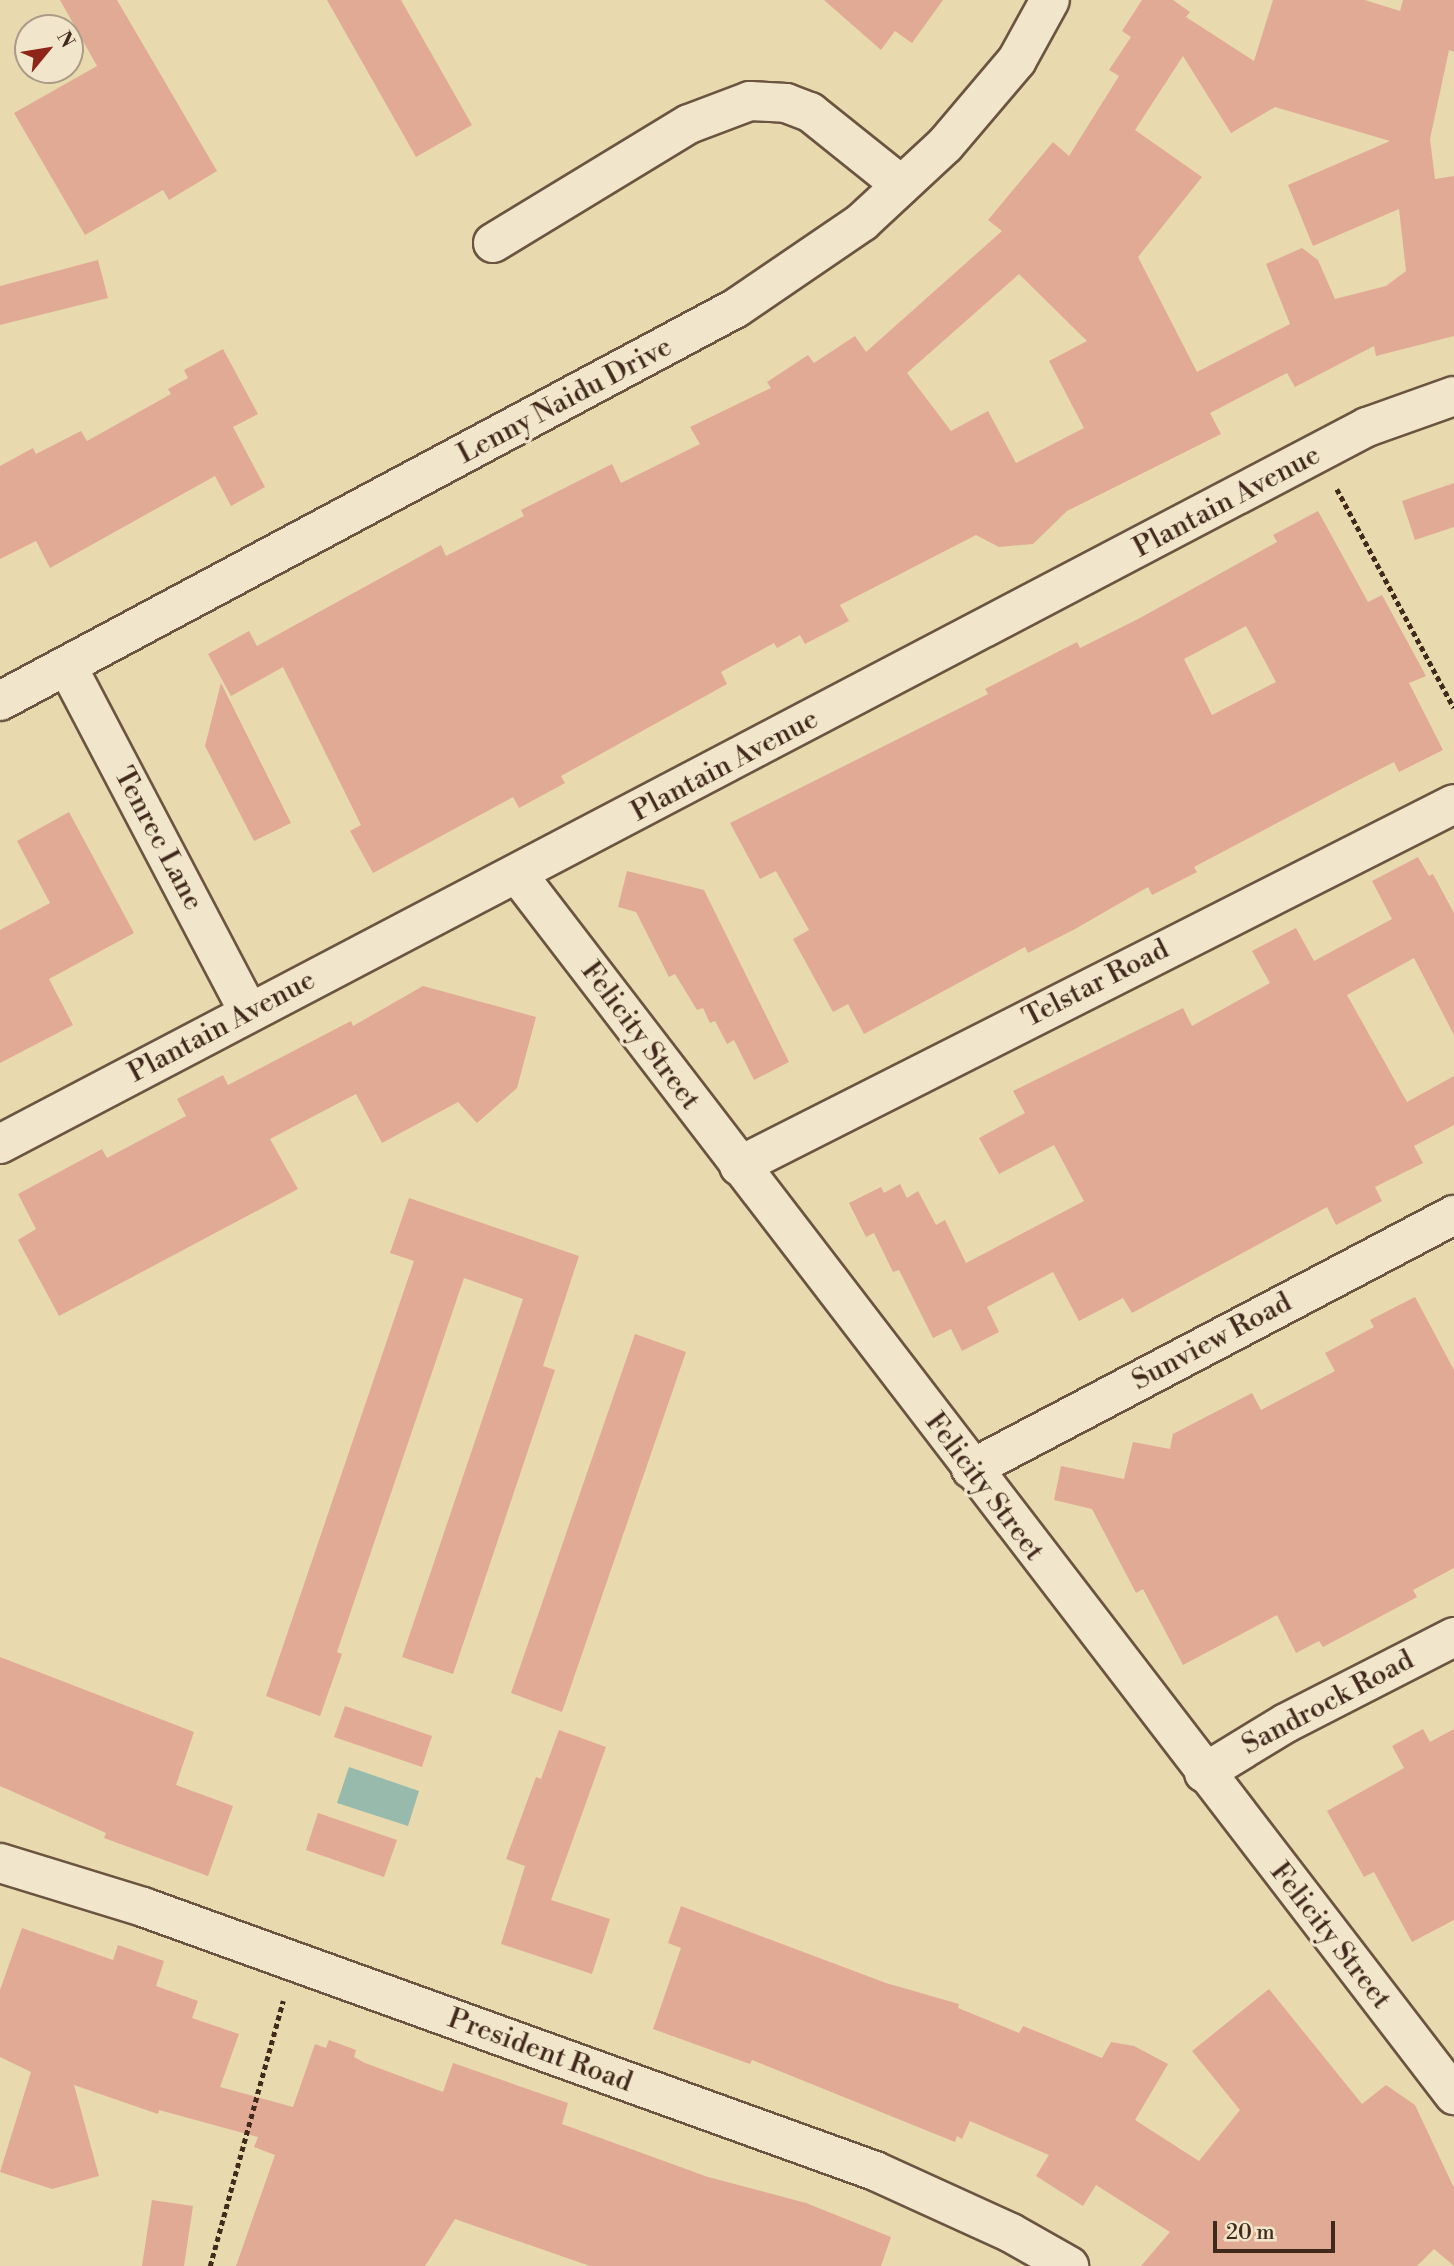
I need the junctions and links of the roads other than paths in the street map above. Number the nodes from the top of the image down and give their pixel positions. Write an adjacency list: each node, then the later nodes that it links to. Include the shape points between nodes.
1 (1050, 0): 2 (street, Lenny Naidu Drive, via 1017,60 945,145)
2 (901, 185): 3 (street, via 810,112 786,103 750,101 689,124); 5 (street, Lenny Naidu Drive, via 862,222 736,308)
3 (493, 243)
4 (1454, 396): 8 (street, Plantain Avenue, via 1367,427)
5 (67, 666): 6 (street, Lenny Naidu Drive); 9 (street, Tenrec Lane)
6 (0, 701)
7 (1454, 804): 11 (street, Telstar Road)
8 (518, 875): 9 (street, Plantain Avenue); 11 (street, Felicity Street)
9 (249, 1012): 10 (street, Plantain Avenue)
10 (0, 1144)
11 (739, 1166): 13 (street, Felicity Street)
12 (1454, 1215): 13 (street, Sunview Road)
13 (971, 1469): 15 (street, Felicity Street)
14 (1454, 1637): 15 (street, Sandrock Road, via 1286,1723)
15 (1204, 1773): 17 (street, Felicity Street)
16 (0, 1863): 18 (street, President Road, via 143,1907 875,2171 1012,2233)
17 (1449, 2079)
18 (1069, 2266)

